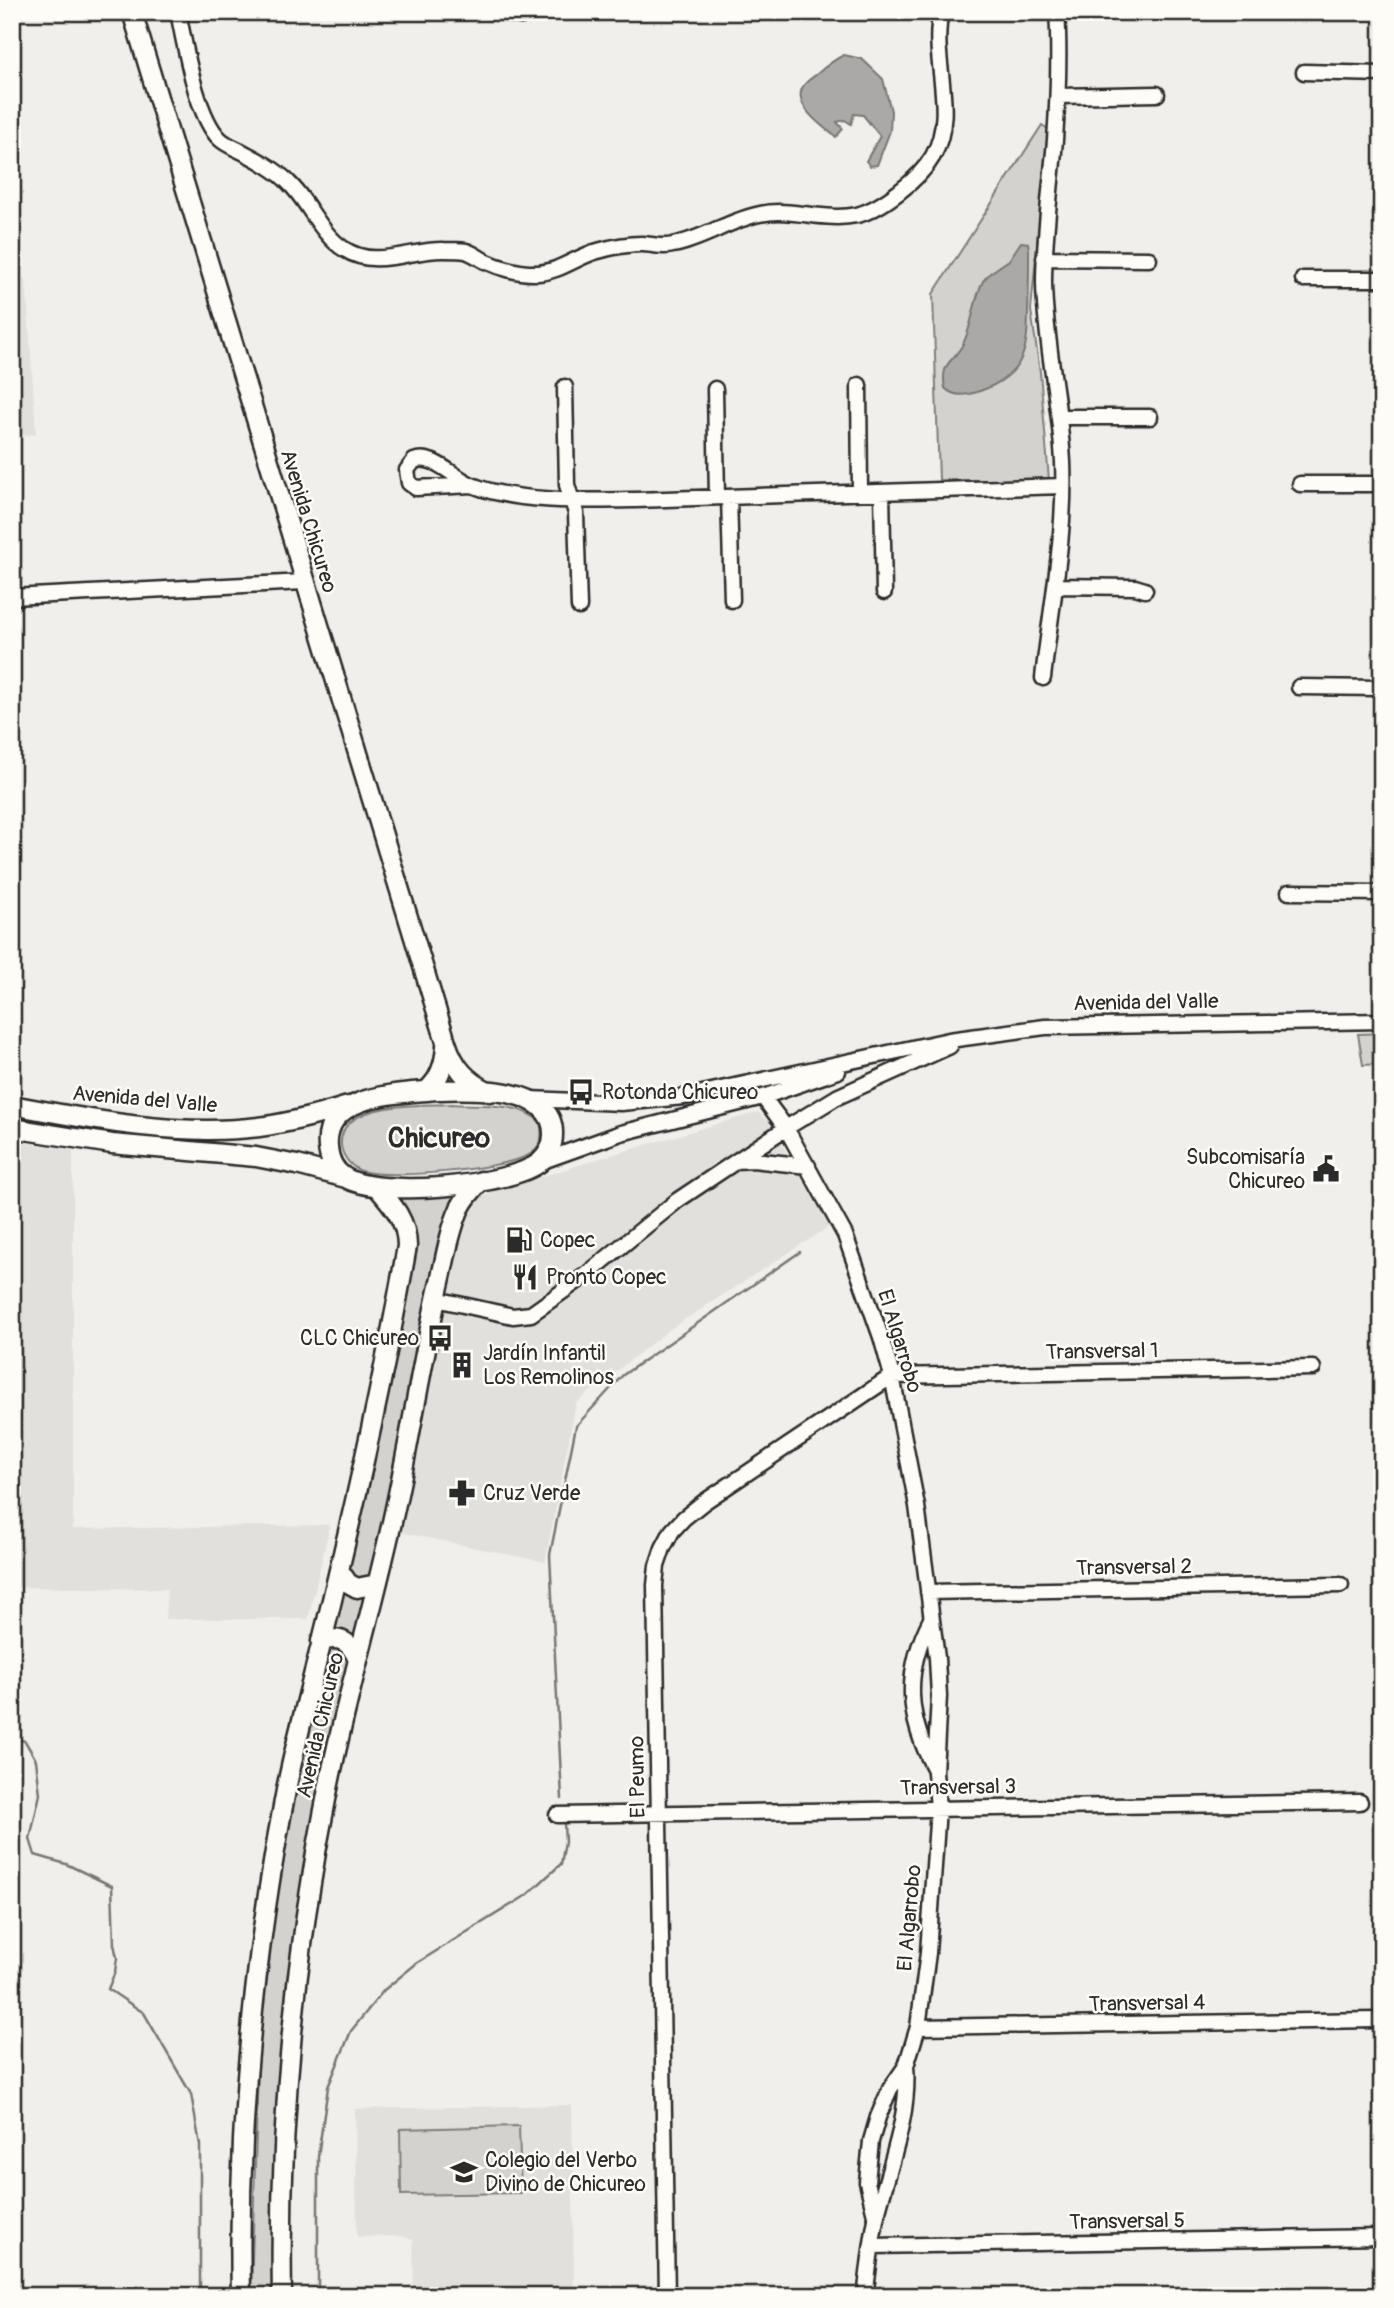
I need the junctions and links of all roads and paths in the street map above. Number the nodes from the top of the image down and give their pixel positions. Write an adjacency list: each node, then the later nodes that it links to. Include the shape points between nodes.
1 (132, 12): 28 (main road, Avenida Chicureo)
2 (178, 12): 5 (street, via 206,119 221,140 289,182 343,249 389,259 441,250 467,251 512,270 539,273 616,246 670,246 700,238 760,214 858,214 889,200 933,156 943,125)
3 (501, 12): 4 (street, via 521,16)
4 (529, 12)
5 (941, 12)
6 (1057, 12): 10 (street)
7 (1304, 72): 8 (street)
8 (1382, 74)
9 (1157, 94): 10 (street)
10 (1058, 96): 11 (street)
11 (1045, 258): 12 (street); 18 (street, via 1046,326)
12 (1149, 259)
13 (1303, 279): 14 (street)
14 (1382, 279)
15 (859, 385): 24 (street)
16 (565, 387): 27 (street, via 567,485)
17 (715, 389): 26 (street)
18 (1059, 417): 19 (street); 23 (street)
19 (1150, 417)
20 (1300, 484): 21 (street)
21 (1382, 484)
22 (472, 485): 27 (street, via 506,494)
23 (1063, 486): 25 (street); 29 (street)
24 (860, 492): 25 (street); 26 (street)
25 (882, 492): 31 (street)
26 (723, 497): 27 (street); 33 (street)
27 (572, 500): 34 (street)
28 (304, 582): 32 (street); 42 (main road, Avenida Chicureo)
29 (1056, 586): 30 (street); 35 (street)
30 (1145, 590)
31 (884, 593)
32 (12, 597)
33 (732, 600)
34 (579, 607)
35 (1043, 678)
36 (1299, 687): 37 (street)
37 (1382, 688)
38 (1289, 892): 39 (street)
39 (1382, 893)
40 (1382, 1021): 41 (street, Avenida del Valle, via 1073,1025)
41 (972, 1036): 43 (street, Avenida del Valle); 51 (street, via 837,1097)
42 (446, 1042): 44 (main road, Avenida Chicureo, via 440,1073); 45 (main road, Avenida Chicureo, via 461,1074)
43 (913, 1047): 46 (street, Avenida del Valle); 47 (street, Avenida del Valle, via 684,1097 611,1103)
44 (426, 1091): 45 (main road, Avenida del Valle); 48 (main road, Avenida del Valle)
45 (490, 1092): 47 (main road, Avenida del Valle)
46 (763, 1097): 51 (street, El Algarrobo); 53 (street, Avenida del Valle, via 613,1135)
47 (530, 1099): 53 (main road, via 546,1110 553,1128 551,1147)
48 (355, 1104): 49 (main road, Avenida del Valle, via 281,1123 219,1130 119,1123); 55 (main road, via 338,1116 328,1142 332,1165)
49 (12, 1105)
50 (12, 1128): 55 (main road, via 112,1144 256,1157)
51 (786, 1128): 52 (street); 54 (street, El Algarrobo)
52 (735, 1161): 54 (street); 58 (street, via 531,1314 513,1317)
53 (539, 1163): 56 (main road)
54 (808, 1167): 60 (street, El Algarrobo, via 845,1235)
55 (346, 1178): 57 (main road)
56 (481, 1181): 57 (main road, via 423,1188); 58 (main road, Avenida Chicureo, via 457,1215)
57 (377, 1187): 61 (main road, Avenida Chicureo, via 400,1217 407,1246)
58 (436, 1298): 62 (main road, Avenida Chicureo)
59 (1313, 1368): 60 (street, Transversal 1)
60 (892, 1376): 64 (street, El Algarrobo); 72 (street, El Peumo, via 705,1502 667,1539 655,1585)
61 (340, 1570): 62 (main road, via 357,1588); 66 (main road, Avenida Chicureo)
62 (377, 1584): 67 (main road, Avenida Chicureo)
63 (1341, 1584): 64 (street, Transversal 2)
64 (928, 1592): 65 (street, El Algarrobo)
65 (931, 1619): 68 (street, El Algarrobo, via 939,1696); 68 (street, via 914,1661 911,1692 922,1745)
66 (321, 1641): 67 (main road, via 344,1640); 79 (main road, Avenida Chicureo, via 288,1782 256,1982 244,2134)
67 (358, 1660): 80 (main road, Avenida Chicureo, via 326,1799 300,1953 285,2113)
68 (935, 1772): 70 (street, El Algarrobo)
69 (1360, 1802): 70 (street, Transversal 3)
70 (938, 1808): 72 (street, Transversal 3); 74 (street, El Algarrobo)
71 (557, 1815): 72 (street, Transversal 3)
72 (659, 1815): 81 (street, El Peumo)
73 (1377, 2020): 74 (street, Transversal 4)
74 (918, 2027): 75 (street, El Algarrobo)
75 (906, 2066): 76 (street, via 908,2090); 76 (street, via 890,2089 871,2141 867,2182)
76 (876, 2219): 78 (street)
77 (1382, 2237): 78 (street, Transversal 5)
78 (872, 2246): 82 (street)
79 (241, 2296)
80 (282, 2296)
81 (667, 2296)
82 (864, 2296)

